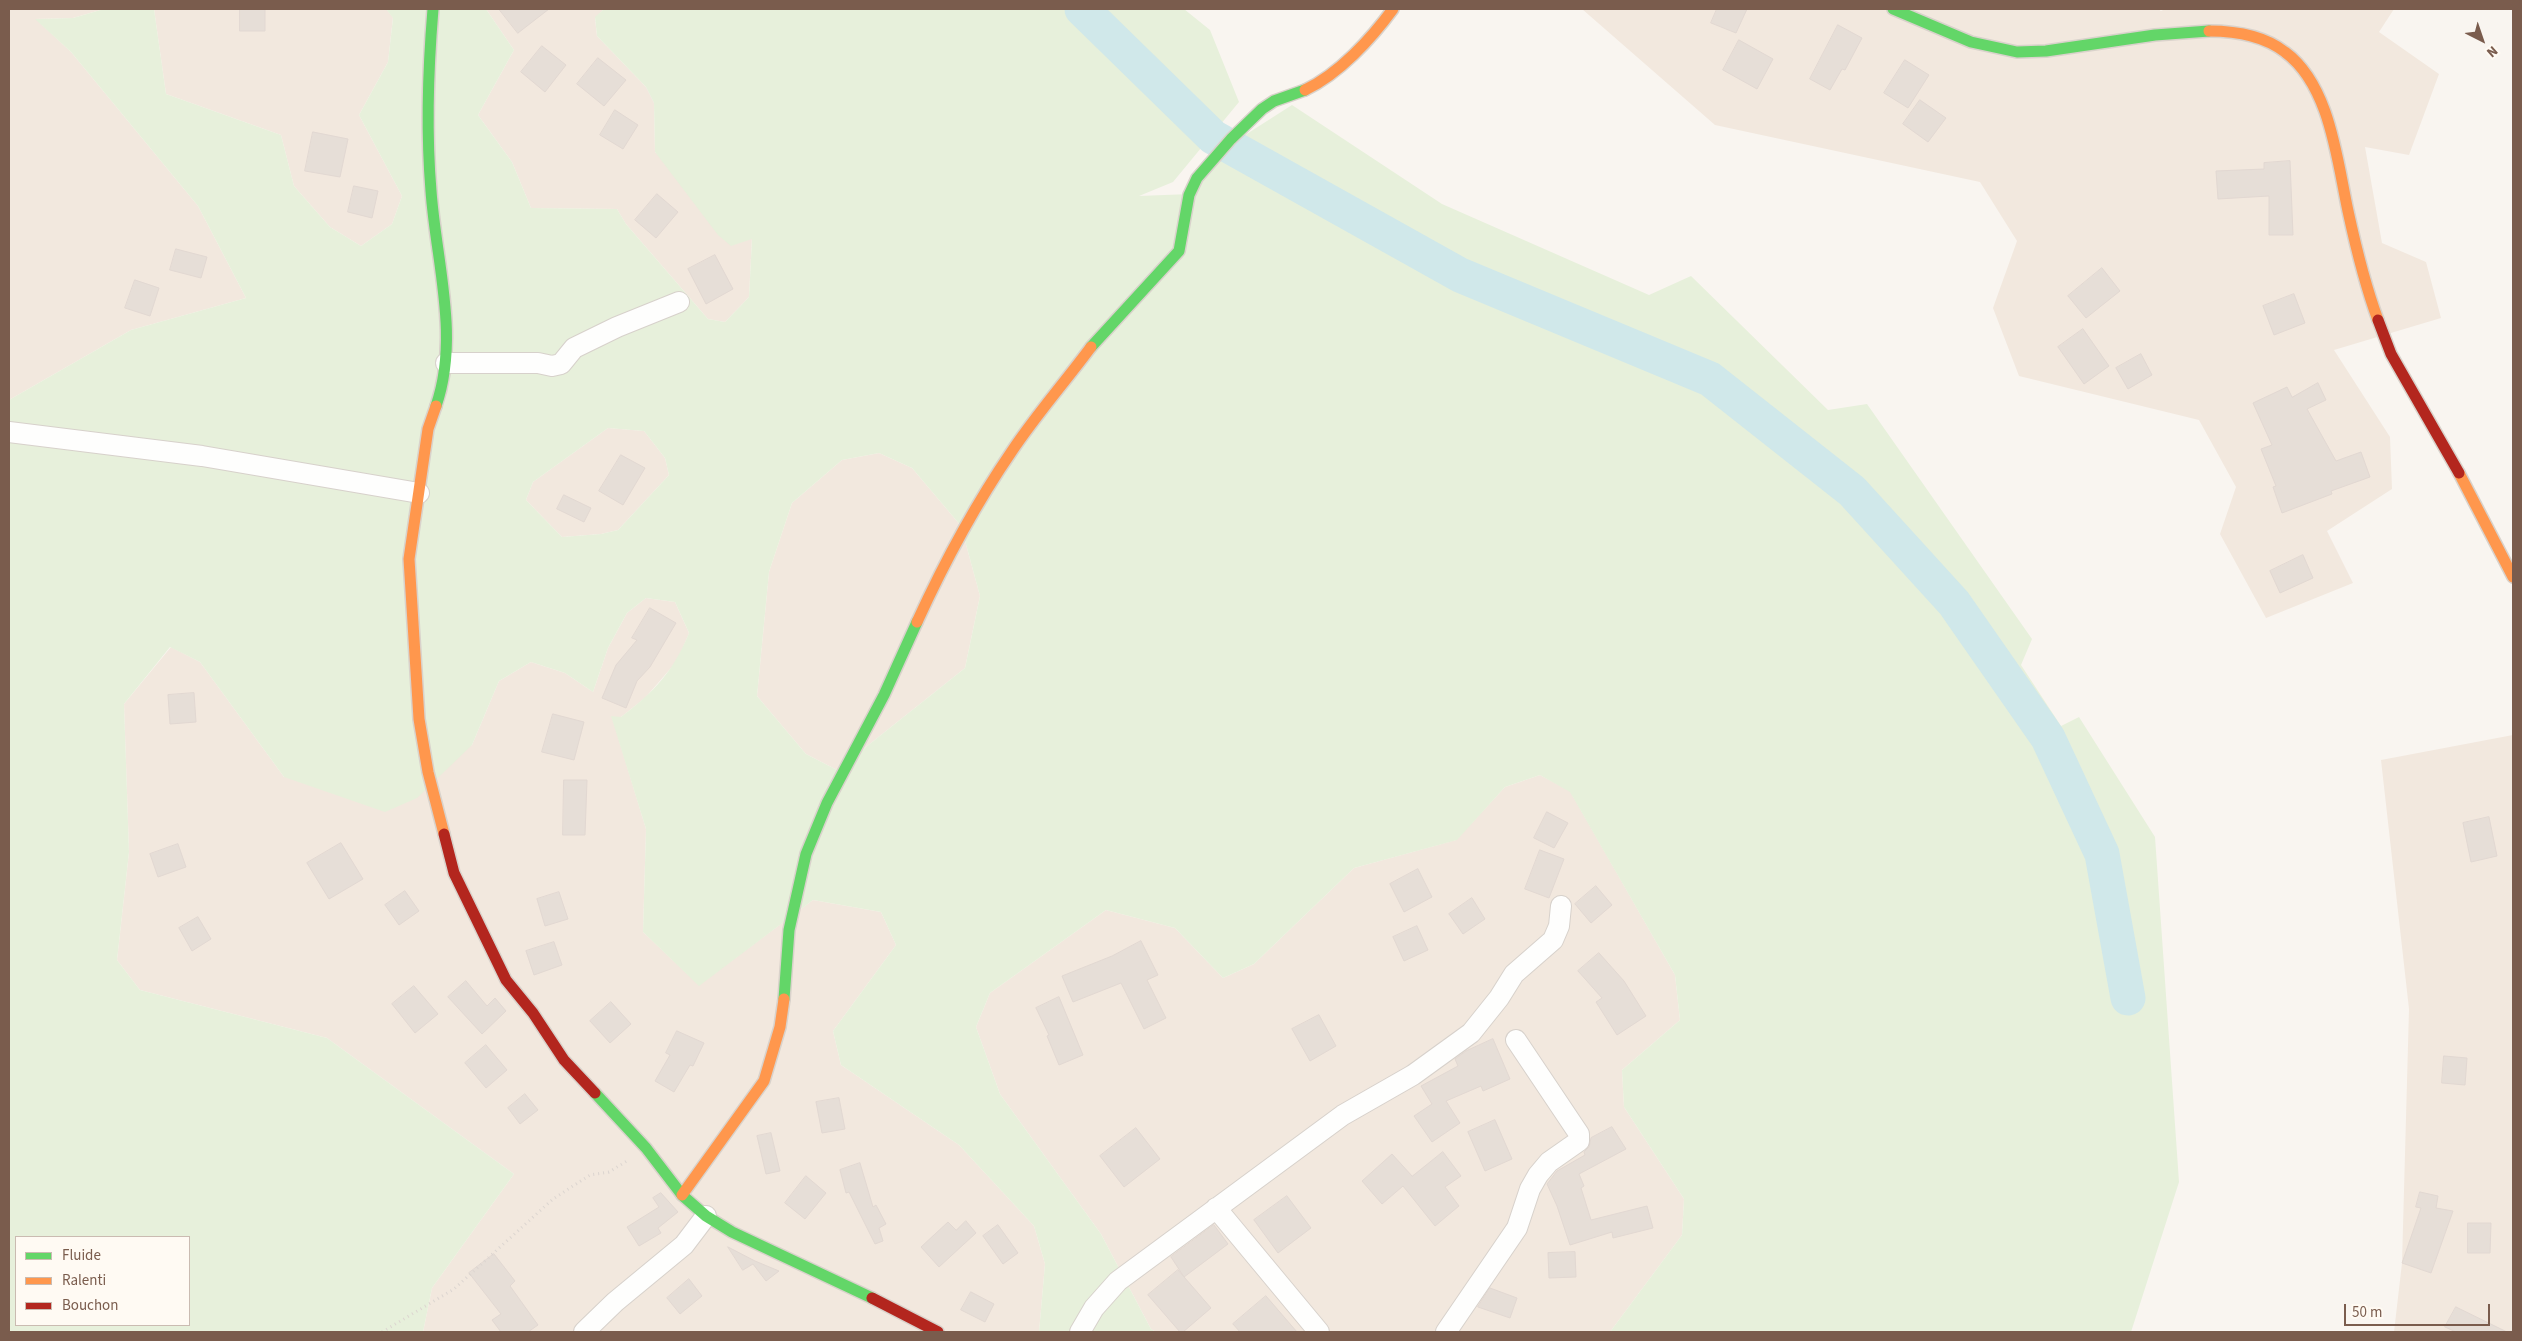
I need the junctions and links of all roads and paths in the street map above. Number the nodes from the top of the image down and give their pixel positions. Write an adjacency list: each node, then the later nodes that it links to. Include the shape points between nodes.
1 (433, 9): 5 (street, via 428,67 431,191 448,332)
2 (1393, 9): 12 (street, via 1334,70 1309,89 1279,99 1260,111 1198,177 1185,212 1179,251 1092,346 1012,450 976,508 934,584 884,695 827,803 806,854 789,930 780,1028 764,1081)
3 (1893, 9): 8 (street, via 2003,52 2035,52 2105,41 2216,32 2249,35 2284,51 2310,83 2323,108 2356,250 2390,354 2471,494)
4 (679, 302): 5 (street, via 574,348 560,364)
5 (446, 363): 7 (street, via 428,429)
6 (9, 432): 7 (street, via 202,456)
7 (419, 493): 11 (street, via 409,559 419,718 428,772 454,873 506,980 533,1012 564,1060)
8 (2513, 577)
9 (1561, 906): 13 (street, via 1559,926 1552,940 1514,974 1471,1033 1413,1075 1343,1115)
10 (1516, 1040): 20 (street, via 1579,1134 1578,1142 1549,1162 1538,1175 1517,1228)
11 (646, 1148): 12 (street); 15 (path, via 649,1149 609,1172 590,1175 554,1199 454,1290)
12 (682, 1196): 14 (street)
13 (1216, 1208): 18 (street, via 1118,1281 1094,1308); 19 (street)
14 (706, 1216): 16 (street, via 684,1245); 17 (street, via 732,1232)
15 (382, 1332)
16 (584, 1332)
17 (938, 1332)
18 (1080, 1332)
19 (1319, 1332)
20 (1446, 1332)

